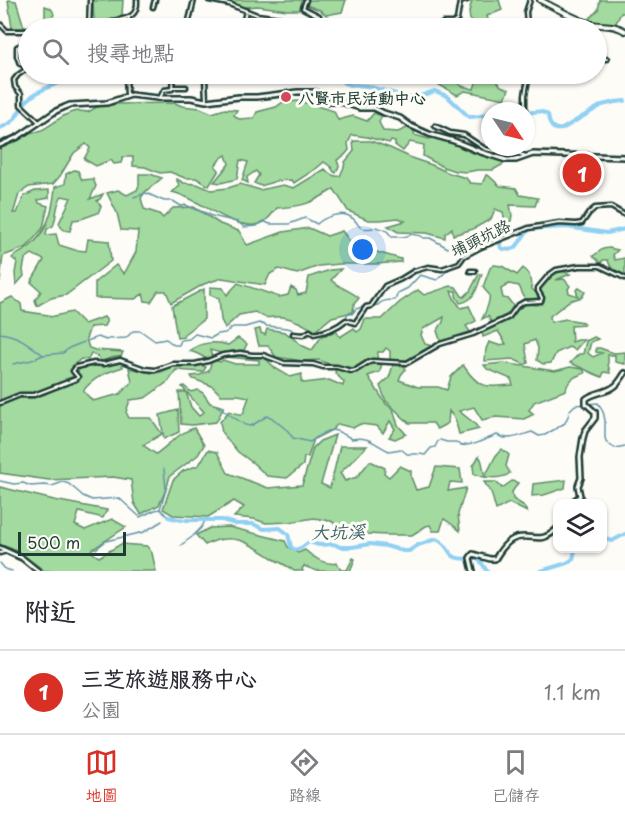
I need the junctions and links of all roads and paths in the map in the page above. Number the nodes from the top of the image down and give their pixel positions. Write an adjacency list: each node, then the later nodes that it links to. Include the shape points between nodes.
1 (90, 0): 13 (street)
2 (136, 0): 12 (street, via 137,11)
3 (156, 0): 10 (street)
4 (194, 0): 15 (street)
5 (209, 0): 11 (street)
6 (306, 0): 18 (street, via 303,8)
7 (467, 0): 19 (street, via 460,2)
8 (530, 0): 20 (street)
9 (540, 0): 21 (main road)
10 (153, 7)
11 (246, 11): 16 (street); 17 (street)
12 (129, 17): 14 (street)
13 (89, 18)
14 (126, 18)
15 (190, 18)
16 (244, 18)
17 (280, 18)
18 (318, 18)
19 (456, 18)
20 (526, 18)
21 (578, 18)
22 (0, 24): 24 (street, via 7,31)
23 (607, 25): 25 (main road)
24 (18, 31)
25 (625, 31)
26 (18, 75): 37 (street, via 14,80 21,104)
27 (126, 84): 33 (street)
28 (172, 84): 31 (street)
29 (205, 84): 35 (street)
30 (527, 84): 36 (street)
31 (172, 87): 32 (street); 34 (street, via 164,90)
32 (186, 87)
33 (127, 96): 34 (street); 37 (street, via 107,103 70,105)
34 (160, 98): 35 (street)
35 (204, 102): 41 (street, via 314,92 329,102 374,108 429,134)
36 (525, 102)
37 (39, 122): 39 (street)
38 (435, 126): 40 (street, via 464,135)
39 (0, 145)
40 (481, 146)
41 (481, 152)
42 (535, 154): 45 (street)
43 (492, 156): 44 (street, via 511,160)
44 (526, 156)
45 (625, 157)
46 (625, 215): 50 (street, 埔頭坑路, via 611,207 600,207 593,209 582,223 529,228 481,247 459,263 410,272 385,286 355,323 346,320 318,333)
47 (470, 271): 48 (street)
48 (475, 271)
49 (625, 278): 52 (street, via 600,266 556,270 538,288 541,301 524,302 509,317 440,344 406,363 375,361 351,371 240,353 152,370 117,360 76,367 76,379)
50 (293, 334)
51 (625, 373): 53 (street, via 617,385 586,399 595,418 583,438)
52 (0, 403)
53 (578, 499)
54 (553, 532): 59 (street, via 545,538 515,538 495,559 474,554 470,560)
55 (0, 548): 56 (street)
56 (7, 552): 57 (street); 58 (street)
57 (0, 553)
58 (38, 571)
59 (473, 571)

